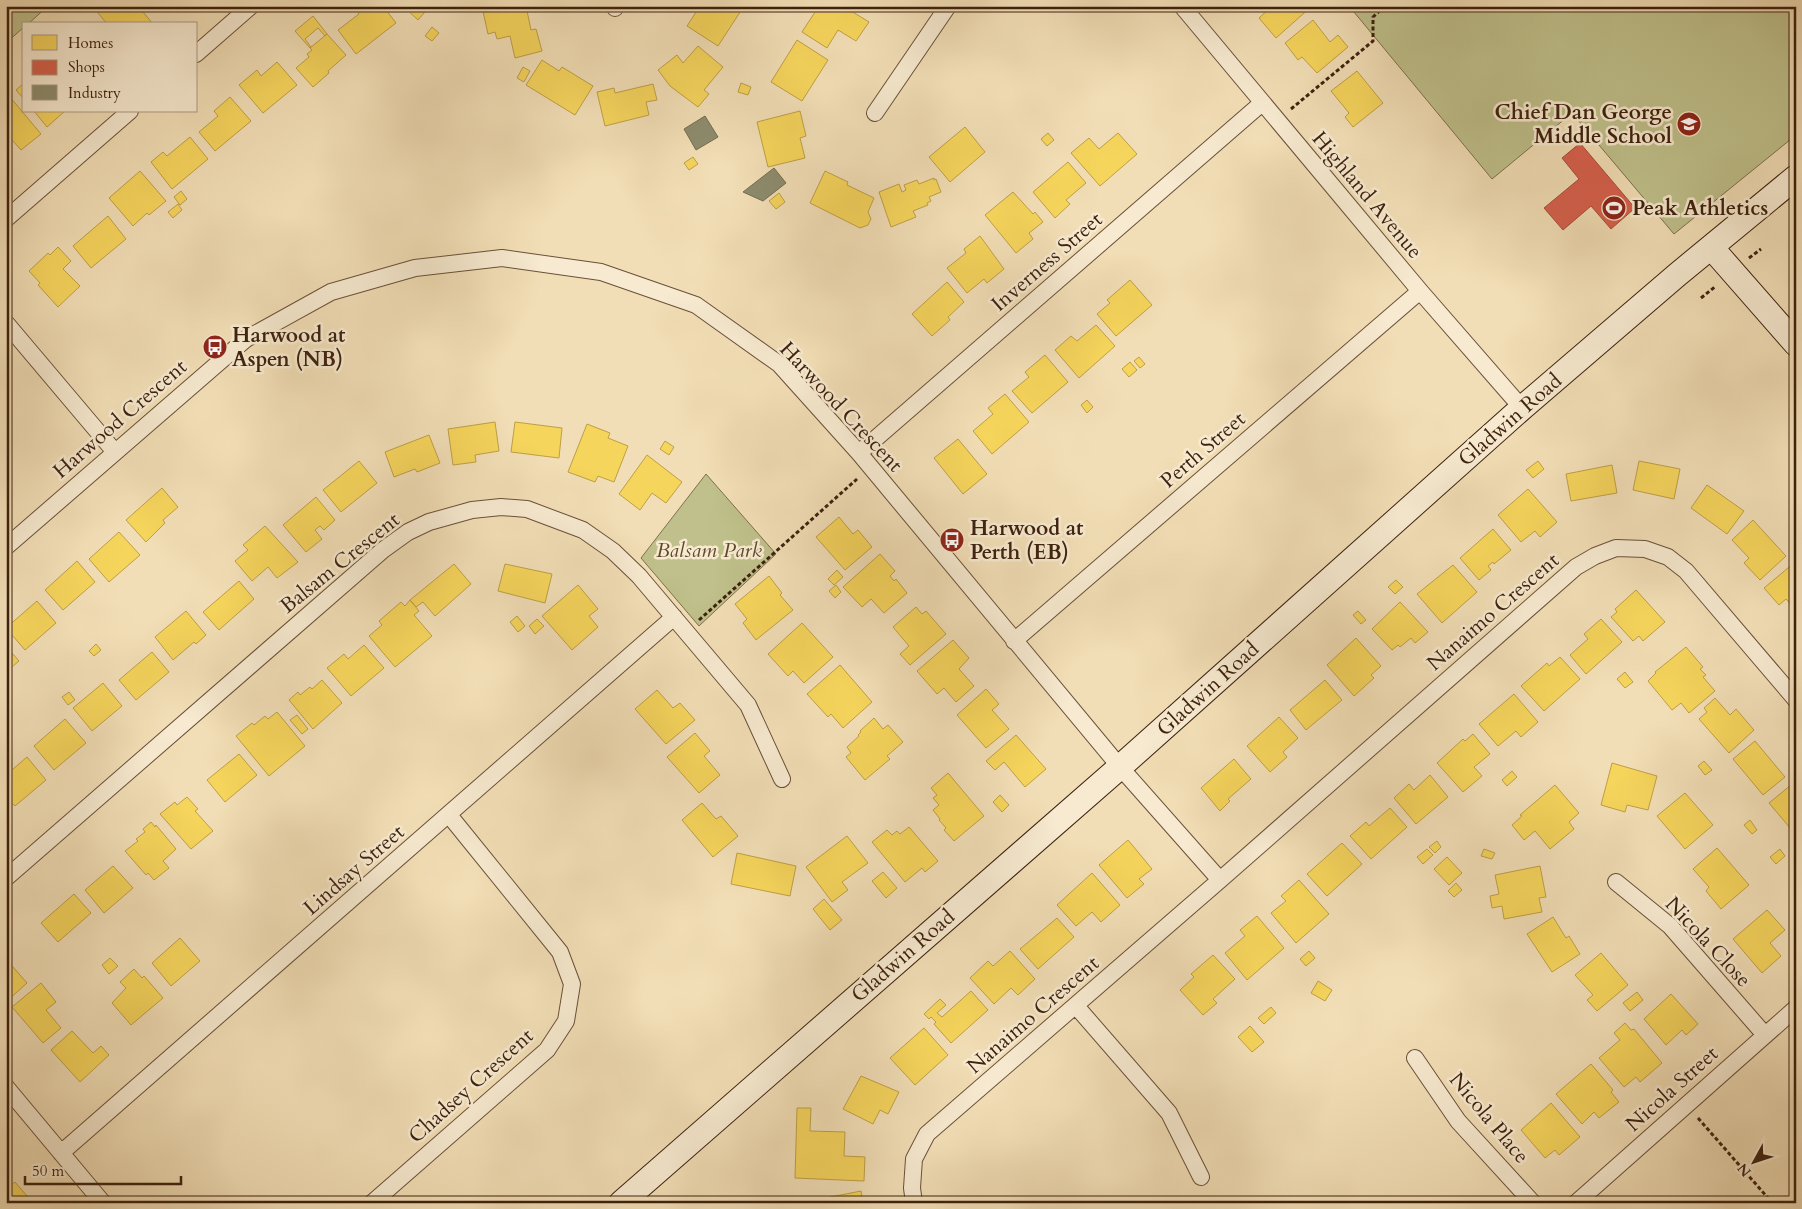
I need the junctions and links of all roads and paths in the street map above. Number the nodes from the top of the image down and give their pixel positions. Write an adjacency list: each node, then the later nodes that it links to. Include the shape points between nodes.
1 (251, 6): 5 (street)
2 (948, 6): 8 (street)
3 (1182, 6): 6 (street, Highland Avenue)
4 (1385, 6): 9 (path, via 1373,17 1373,41)
5 (198, 52)
6 (1262, 103): 9 (street, Highland Avenue); 18 (street, Inverness Street)
7 (129, 112): 11 (street)
8 (875, 113)
9 (1277, 121): 13 (street, Highland Avenue)
10 (1796, 177): 12 (main road, Gladwin Road)
11 (6, 219)
12 (1711, 247): 15 (main road); 16 (main road, Gladwin Road)
13 (1420, 291): 16 (street, Highland Avenue); 23 (street, Perth Street)
14 (6, 323): 17 (street)
15 (1796, 344)
16 (1522, 408): 25 (main road, Gladwin Road)
17 (115, 452): 18 (street, Harwood Crescent, via 246,339 331,292 415,268 502,258 600,272 696,306 779,364); 20 (street, Harwood Crescent)
18 (859, 453): 19 (street, Harwood Crescent)
19 (870, 467): 22 (path); 23 (street, Harwood Crescent)
20 (6, 547)
21 (674, 617): 22 (street, Balsam Crescent); 27 (street, Lindsay Street); 28 (street, Balsam Crescent, via 613,551 583,530 527,510 501,507 472,510 429,522 383,550)
22 (686, 631): 26 (street, Balsam Crescent, via 748,705)
23 (1014, 640): 25 (street, Harwood Crescent)
24 (1796, 700): 29 (street, Nanaimo Crescent, via 1686,571 1668,557 1646,549 1616,548 1576,567)
25 (1120, 767): 29 (street); 41 (main road, Gladwin Road)
26 (782, 779)
27 (449, 815): 37 (street, Lindsay Street); 40 (street, Chadsey Crescent, via 560,952 572,984 566,1021 547,1050)
28 (6, 878)
29 (1220, 880): 31 (street, Nanaimo Crescent)
30 (1616, 882): 33 (street, Nicola Close, via 1670,926)
31 (1076, 1006): 38 (street, via 1169,1113); 42 (street, Nanaimo Crescent, via 927,1134 914,1159)
32 (1796, 1008): 33 (street, Nicola Street)
33 (1765, 1035): 36 (street, Nicola Street)
34 (1415, 1058): 43 (street, Nicola Place, via 1458,1121)
35 (6, 1087): 37 (street)
36 (1686, 1105): 44 (street, Nicola Street); 45 (path)
37 (61, 1154): 39 (street)
38 (1200, 1177)
39 (103, 1203)
40 (372, 1203)
41 (621, 1203)
42 (914, 1203)
43 (1533, 1203)
44 (1576, 1203)
45 (1769, 1203)

